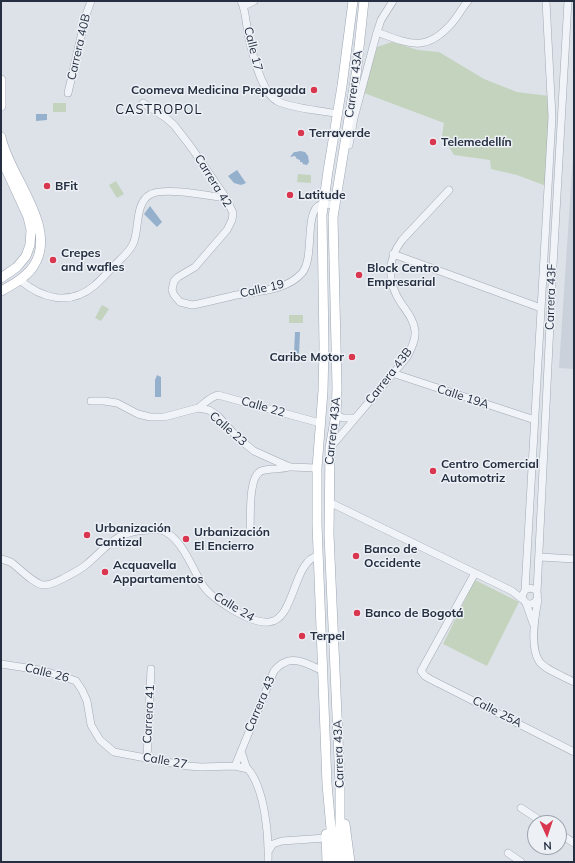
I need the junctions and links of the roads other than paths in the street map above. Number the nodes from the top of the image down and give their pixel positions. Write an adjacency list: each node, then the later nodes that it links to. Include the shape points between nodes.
1 (91, 1): 12 (street, Carrera 40B)
2 (254, 1): 8 (street)
3 (353, 1): 15 (main road, Carrera 43A)
4 (364, 1): 20 (main road, Carrera 43A, via 356,75)
5 (393, 1): 10 (street)
6 (468, 1): 10 (street, via 441,35 429,42 417,44)
7 (546, 1): 16 (street, Carrera 43F)
8 (242, 4): 15 (street, Calle 17, via 259,76 271,97 296,106)
9 (570, 4): 17 (street, Carrera 43F)
10 (377, 32): 20 (street)
11 (1, 80): 14 (main road)
12 (68, 93)
13 (143, 103): 22 (street, Carrera 42, via 174,125)
14 (1, 106)
15 (338, 114): 23 (main road, Carrera 43A)
16 (552, 117): 17 (street); 30 (street, Carrera 43F)
17 (561, 117): 48 (street, Carrera 43F)
18 (1, 137): 27 (main road, via 6,154 33,210 39,230 38,254 33,267)
19 (1, 158): 26 (main road, via 28,217 31,230 26,256 17,267)
20 (340, 173): 24 (main road, Carrera 43A)
21 (449, 190): 25 (street, Carrera 43B, via 402,240)
22 (226, 198): 27 (street, via 166,192 156,192 146,198 140,210 133,245 94,286 78,295 64,298 42,295); 29 (street, Carrera 42, via 233,212 232,220 227,230 195,267 174,281 172,290)
23 (323, 204): 24 (street); 29 (street, Calle 19, via 314,209 305,268 293,281 271,289 198,304); 39 (main road, Carrera 43A, via 324,347)
24 (335, 205): 36 (main road, Carrera 43A, via 333,217 338,388)
25 (393, 254): 30 (street); 31 (street, Carrera 43B, via 390,272 395,292 409,313 415,331 412,348)
26 (1, 278)
27 (20, 280): 28 (main road)
28 (1, 291)
29 (180, 302)
30 (541, 308): 38 (street, Carrera 43F)
31 (392, 373): 37 (street, Carrera 43B); 38 (street, Calle 19A)
32 (91, 401): 34 (street, Calle 23, via 117,403 150,417 164,417)
33 (207, 402): 34 (street, Calle 22); 35 (street); 39 (street, Calle 22, via 218,394)
34 (198, 408): 35 (street, Calle 23)
35 (209, 410): 41 (street, Calle 23, via 254,451)
36 (336, 415): 37 (street, via 348,419); 40 (main road, Carrera 43A)
37 (355, 418): 40 (street, Carrera 43B)
38 (534, 420): 53 (street, Carrera 43F)
39 (320, 423): 43 (main road, Carrera 43A)
40 (330, 448): 45 (main road, Carrera 43A)
41 (274, 462): 42 (street, Calle 23); 44 (street)
42 (291, 467): 43 (street, Calle 23); 44 (street)
43 (317, 468): 47 (main road, Carrera 43A)
44 (269, 470): 46 (street, via 254,476)
45 (329, 502): 51 (street); 65 (main road, Carrera 43A)
46 (250, 529)
47 (318, 556): 49 (street, Calle 24, via 310,559 299,575 279,618 274,622 261,623 239,613 210,593 203,586 176,541 160,530 142,530 115,538 86,565 59,581 46,585 41,585 11,562); 57 (main road, Carrera 43A)
48 (540, 557): 50 (street); 52 (street, Carrera 43F)
49 (1, 559)
50 (574, 560)
51 (474, 573): 53 (street); 61 (street, Calle 25A, via 421,671 430,679)
52 (538, 595): 53 (street, via 533,589); 53 (street, via 533,604); 54 (street, Carrera 43F)
53 (524, 596): 54 (street, Carrera 43F)
54 (534, 625): 58 (street, Carrera 43F, via 539,662)
55 (1, 664): 59 (street, Calle 26, via 40,670 76,681 88,701 92,725)
56 (151, 669): 62 (street, Carrera 41)
57 (323, 671): 60 (street, Carrera 43, via 293,660 284,662 274,671); 70 (main road, Carrera 43A, via 327,784)
58 (574, 682)
59 (100, 740): 62 (street, Calle 27, via 114,752)
60 (241, 751): 63 (street, Carrera 43); 64 (street)
61 (574, 752)
62 (147, 759): 63 (street, Calle 27, via 201,767)
63 (235, 766): 64 (street)
64 (247, 769): 68 (street, via 250,770 258,788)
65 (340, 784): 70 (main road, Carrera 43A); 77 (main road)
66 (521, 808): 67 (street)
67 (532, 815)
68 (268, 831): 69 (street); 71 (street)
69 (282, 841): 70 (street); 71 (street, via 273,844)
70 (333, 841): 74 (main road); 75 (main road, Carrera 43A); 76 (main road, Carrera 43A)
71 (269, 850): 73 (street)
72 (508, 853): 78 (street)
73 (268, 862)
74 (327, 862)
75 (334, 862)
76 (342, 862)
77 (350, 862)
78 (521, 862)

